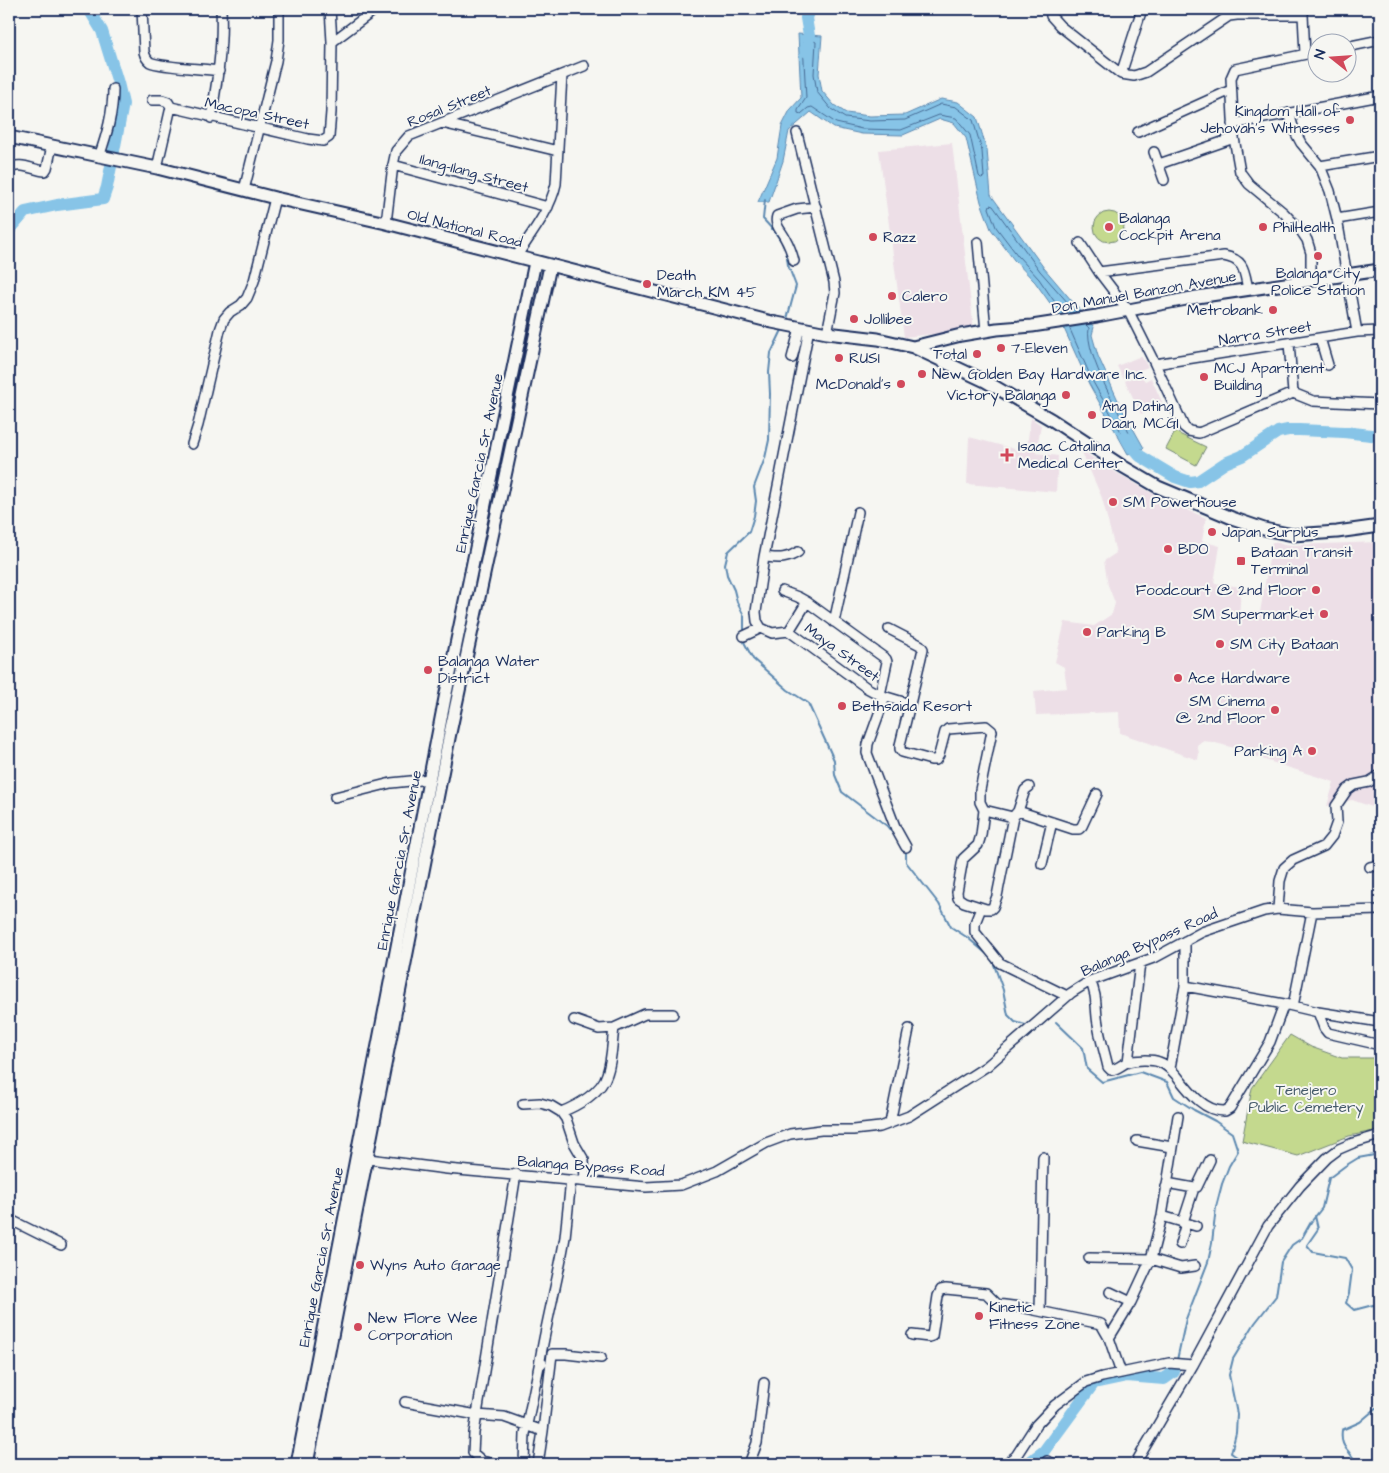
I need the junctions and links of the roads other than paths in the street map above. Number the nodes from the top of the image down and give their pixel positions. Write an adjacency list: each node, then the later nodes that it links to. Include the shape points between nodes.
1 (142, 9): 14 (street, via 144,52 148,60)
2 (221, 9): 14 (street)
3 (279, 9): 26 (street, via 276,61)
4 (330, 9): 10 (street, Macopa Street)
5 (376, 9): 10 (street)
6 (1050, 9): 15 (street, via 1060,26)
7 (1142, 9): 15 (street)
8 (1303, 12): 12 (street); 15 (street, via 1229,16 1146,72 1134,76)
9 (1380, 40): 11 (street)
10 (332, 42): 26 (street, Macopa Street, via 329,137 323,141 308,140)
11 (1356, 44)
12 (1305, 54): 18 (street, via 1235,69 1231,78)
13 (584, 66): 16 (street, Rosal Street)
14 (219, 71): 23 (street)
15 (1121, 74)
16 (562, 75): 24 (street, Rosal Street); 32 (street)
17 (113, 90): 35 (street, via 111,120)
18 (1232, 90): 25 (street); 27 (street)
19 (1380, 96): 22 (street)
20 (152, 100): 21 (street, Macopa Street, via 168,102)
21 (170, 108): 23 (street, Macopa Street); 39 (street)
22 (1289, 113): 25 (street); 38 (street, via 1297,136)
23 (211, 118): 26 (street, Macopa Street)
24 (442, 123): 32 (street); 37 (street, Rosal Street, via 409,136 396,151)
25 (1233, 124): 30 (street)
26 (259, 129): 42 (street)
27 (1138, 132)
28 (797, 133): 45 (street)
29 (9, 137): 31 (main road, Old National Road)
30 (1234, 138): 36 (street); 58 (street, via 1240,172 1248,184 1284,213 1307,240 1311,252)
31 (52, 146): 35 (main road, Old National Road); 40 (street, via 45,171 19,165)
32 (558, 151): 44 (street, via 556,184)
33 (1154, 152): 36 (street)
34 (1380, 156): 38 (street)
35 (101, 157): 39 (main road, Old National Road)
36 (1158, 164): 41 (street)
37 (392, 165): 44 (street, Ilang-Ilang Street); 48 (street, Rosal Street)
38 (1320, 166): 47 (street)
39 (157, 168): 42 (main road, Old National Road)
40 (9, 169)
41 (1164, 180)
42 (244, 190): 43 (main road, Old National Road)
43 (275, 198): 48 (main road, Old National Road); 74 (street, via 254,281 246,298 224,319 220,330)
44 (548, 207): 51 (street)
45 (816, 207): 52 (street, via 777,216 778,228 786,238); 65 (street, via 835,293)
46 (1380, 212): 47 (street)
47 (1337, 219): 57 (street)
48 (386, 224): 51 (main road, Old National Road)
49 (978, 242): 62 (street)
50 (1080, 242): 56 (street)
51 (516, 257): 53 (main road, Old National Road)
52 (794, 261)
53 (535, 262): 54 (main road, Old National Road); 88 (main road, Enrique Garcia Sr. Avenue)
54 (550, 266): 61 (main road, Old National Road); 88 (main road, Enrique Garcia Sr. Avenue)
55 (1380, 270): 57 (main road, Don Manuel Banzon Avenue)
56 (1099, 272): 59 (street, via 1224,256 1239,262 1244,269); 60 (street)
57 (1348, 276): 58 (main road, Don Manuel Banzon Avenue); 64 (street)
58 (1311, 280): 59 (main road, Don Manuel Banzon Avenue)
59 (1248, 290): 60 (main road, Don Manuel Banzon Avenue)
60 (1128, 310): 62 (main road, Don Manuel Banzon Avenue); 70 (street)
61 (795, 327): 65 (main road, Old National Road); 69 (street); 78 (street)
62 (986, 331): 68 (main road, Don Manuel Banzon Avenue)
63 (1380, 331): 64 (street, Narra Street)
64 (1357, 332): 66 (street, Narra Street)
65 (827, 333): 68 (main road, Old National Road)
66 (1320, 338): 67 (street, Narra Street); 71 (street)
67 (1289, 343): 70 (street, Narra Street); 72 (street)
68 (913, 347): 76 (main road, via 985,381 1158,487 1232,518 1294,535)
69 (792, 358)
70 (1155, 364): 72 (street, via 1184,427 1198,433)
71 (1328, 365)
72 (1293, 393): 73 (street, via 1313,401)
73 (1380, 404)
74 (192, 444)
75 (858, 512): 81 (street)
76 (1380, 526)
77 (798, 552): 78 (street, via 786,558)
78 (764, 557): 82 (street, via 756,612)
79 (782, 591): 80 (street)
80 (807, 602): 81 (street); 84 (street)
81 (834, 622): 86 (street, via 886,659)
82 (761, 628): 84 (street, via 772,633); 85 (street)
83 (889, 629): 87 (street, via 923,649)
84 (789, 631): 86 (street, Maya Street)
85 (744, 636)
86 (882, 696): 87 (street, Maya Street); 97 (street, via 868,752 896,829)
87 (910, 704): 94 (street, via 900,745 902,752 936,760 948,729 986,726 992,731 980,790)
88 (445, 732): 90 (main road, Enrique Garcia Sr. Avenue); 129 (main road, Enrique Garcia Sr. Avenue)
89 (1380, 775): 102 (street, via 1346,790 1336,806 1337,822 1332,836 1324,846 1293,860 1284,868)
90 (430, 779): 93 (street, via 391,783); 129 (main road, Enrique Garcia Sr. Avenue)
91 (1029, 787): 95 (street)
92 (1097, 794): 96 (street, via 1079,829)
93 (335, 797)
94 (984, 810): 95 (street); 101 (street, via 982,835 978,845 963,859 956,892 964,902)
95 (1016, 814): 96 (street); 101 (street, via 995,904 991,908)
96 (1052, 822): 98 (street)
97 (906, 847)
98 (1042, 864)
99 (1380, 865): 100 (street)
100 (1370, 867)
101 (981, 908): 109 (street, via 976,932 1000,963)
102 (1278, 909): 104 (street, Balanga Bypass Road); 105 (street, Balanga Bypass Road, via 1223,924)
103 (1380, 910): 104 (street, Balanga Bypass Road)
104 (1312, 912): 111 (street)
105 (1185, 941): 106 (street, Balanga Bypass Road); 108 (street)
106 (1140, 963): 107 (street, Balanga Bypass Road); 119 (street)
107 (1090, 981): 109 (street, Balanga Bypass Road); 119 (street, via 1095,991 1097,1020 1108,1067 1114,1070)
108 (1185, 986): 110 (street); 120 (street)
109 (1067, 996): 124 (street, Balanga Bypass Road, via 987,1066 909,1116)
110 (1284, 1004): 111 (street); 120 (street, via 1270,1042 1225,1112 1196,1099)
111 (1293, 1006): 112 (street)
112 (1318, 1012): 115 (street); 118 (street, via 1328,1033)
113 (673, 1014): 116 (street, via 645,1014)
114 (574, 1020): 116 (street, via 599,1029)
115 (1380, 1022)
116 (614, 1028): 122 (street, via 607,1076 596,1091 577,1106)
117 (909, 1029): 124 (street)
118 (1380, 1045)
119 (1128, 1062): 120 (street, via 1160,1062)
120 (1170, 1068)
121 (523, 1104): 122 (street, via 540,1102)
122 (561, 1112): 133 (street, via 584,1160)
123 (1178, 1116): 127 (street)
124 (890, 1123): 133 (street, Balanga Bypass Road, via 853,1130 790,1134 681,1186 646,1187)
125 (1380, 1135): 152 (street, via 1339,1149 1283,1205)
126 (1137, 1141): 127 (street)
127 (1172, 1147): 134 (street)
128 (1043, 1157): 147 (street)
129 (361, 1158): 131 (street, Balanga Bypass Road); 160 (main road, Enrique Garcia Sr. Avenue)
130 (1210, 1160): 135 (street)
131 (516, 1174): 132 (street, Balanga Bypass Road); 157 (street)
132 (571, 1180): 133 (street, Balanga Bypass Road); 153 (street, via 564,1237)
133 (585, 1181)
134 (1166, 1187): 135 (street, via 1172,1184); 136 (street)
135 (1194, 1188): 138 (street)
136 (1162, 1216): 138 (street); 143 (street)
137 (9, 1219): 141 (street)
138 (1185, 1223): 139 (street); 140 (street)
139 (1196, 1226)
140 (1180, 1244)
141 (61, 1245)
142 (1089, 1258): 143 (street)
143 (1151, 1260): 144 (street, via 1181,1268); 146 (street)
144 (1195, 1266)
145 (1110, 1292): 146 (street)
146 (1131, 1302): 149 (street)
147 (1040, 1311): 148 (street, via 998,1304 986,1293 946,1289 941,1290 938,1296 932,1336); 149 (street, via 1097,1322)
148 (912, 1335)
149 (1110, 1338): 154 (street)
150 (552, 1354): 151 (street); 153 (street); 159 (street)
151 (601, 1358)
152 (1188, 1364): 154 (street, via 1169,1363); 166 (street)
153 (539, 1366): 158 (street)
154 (1121, 1373): 165 (street, via 1086,1382 1055,1405 1036,1424 1016,1456)
155 (764, 1383): 164 (street, via 757,1442)
156 (405, 1402): 157 (street)
157 (477, 1415): 158 (street, via 504,1417); 161 (street, via 473,1453)
158 (528, 1425): 159 (street); 162 (street)
159 (543, 1431): 163 (street)
160 (302, 1461)
161 (492, 1464)
162 (524, 1464)
163 (538, 1464)
164 (749, 1464)
165 (1005, 1464)
166 (1135, 1464)

